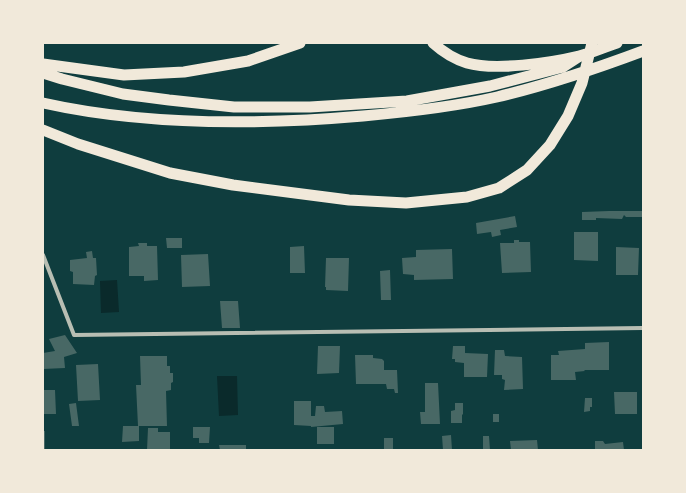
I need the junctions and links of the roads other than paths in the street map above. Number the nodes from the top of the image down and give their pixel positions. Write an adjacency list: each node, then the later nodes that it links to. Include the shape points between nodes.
1 (300, 43): 7 (highway, via 248,61 184,72 124,75)
2 (433, 43): 6 (highway, via 443,52 467,63 496,67)
3 (592, 43): 10 (highway, via 582,83 568,116 550,145 527,170 499,188 467,197 406,203 342,199 233,185 170,173 78,144)
4 (617, 43): 6 (highway)
5 (643, 51): 9 (highway, via 571,77 496,97 418,110 312,121 157,120)
6 (580, 56): 8 (highway, via 563,67 490,86 407,100 310,107 234,107 169,100 123,94)
7 (43, 64)
8 (43, 73)
9 (43, 103)
10 (43, 130)
11 (43, 255): 12 (street, via 74,335)
12 (643, 328)

